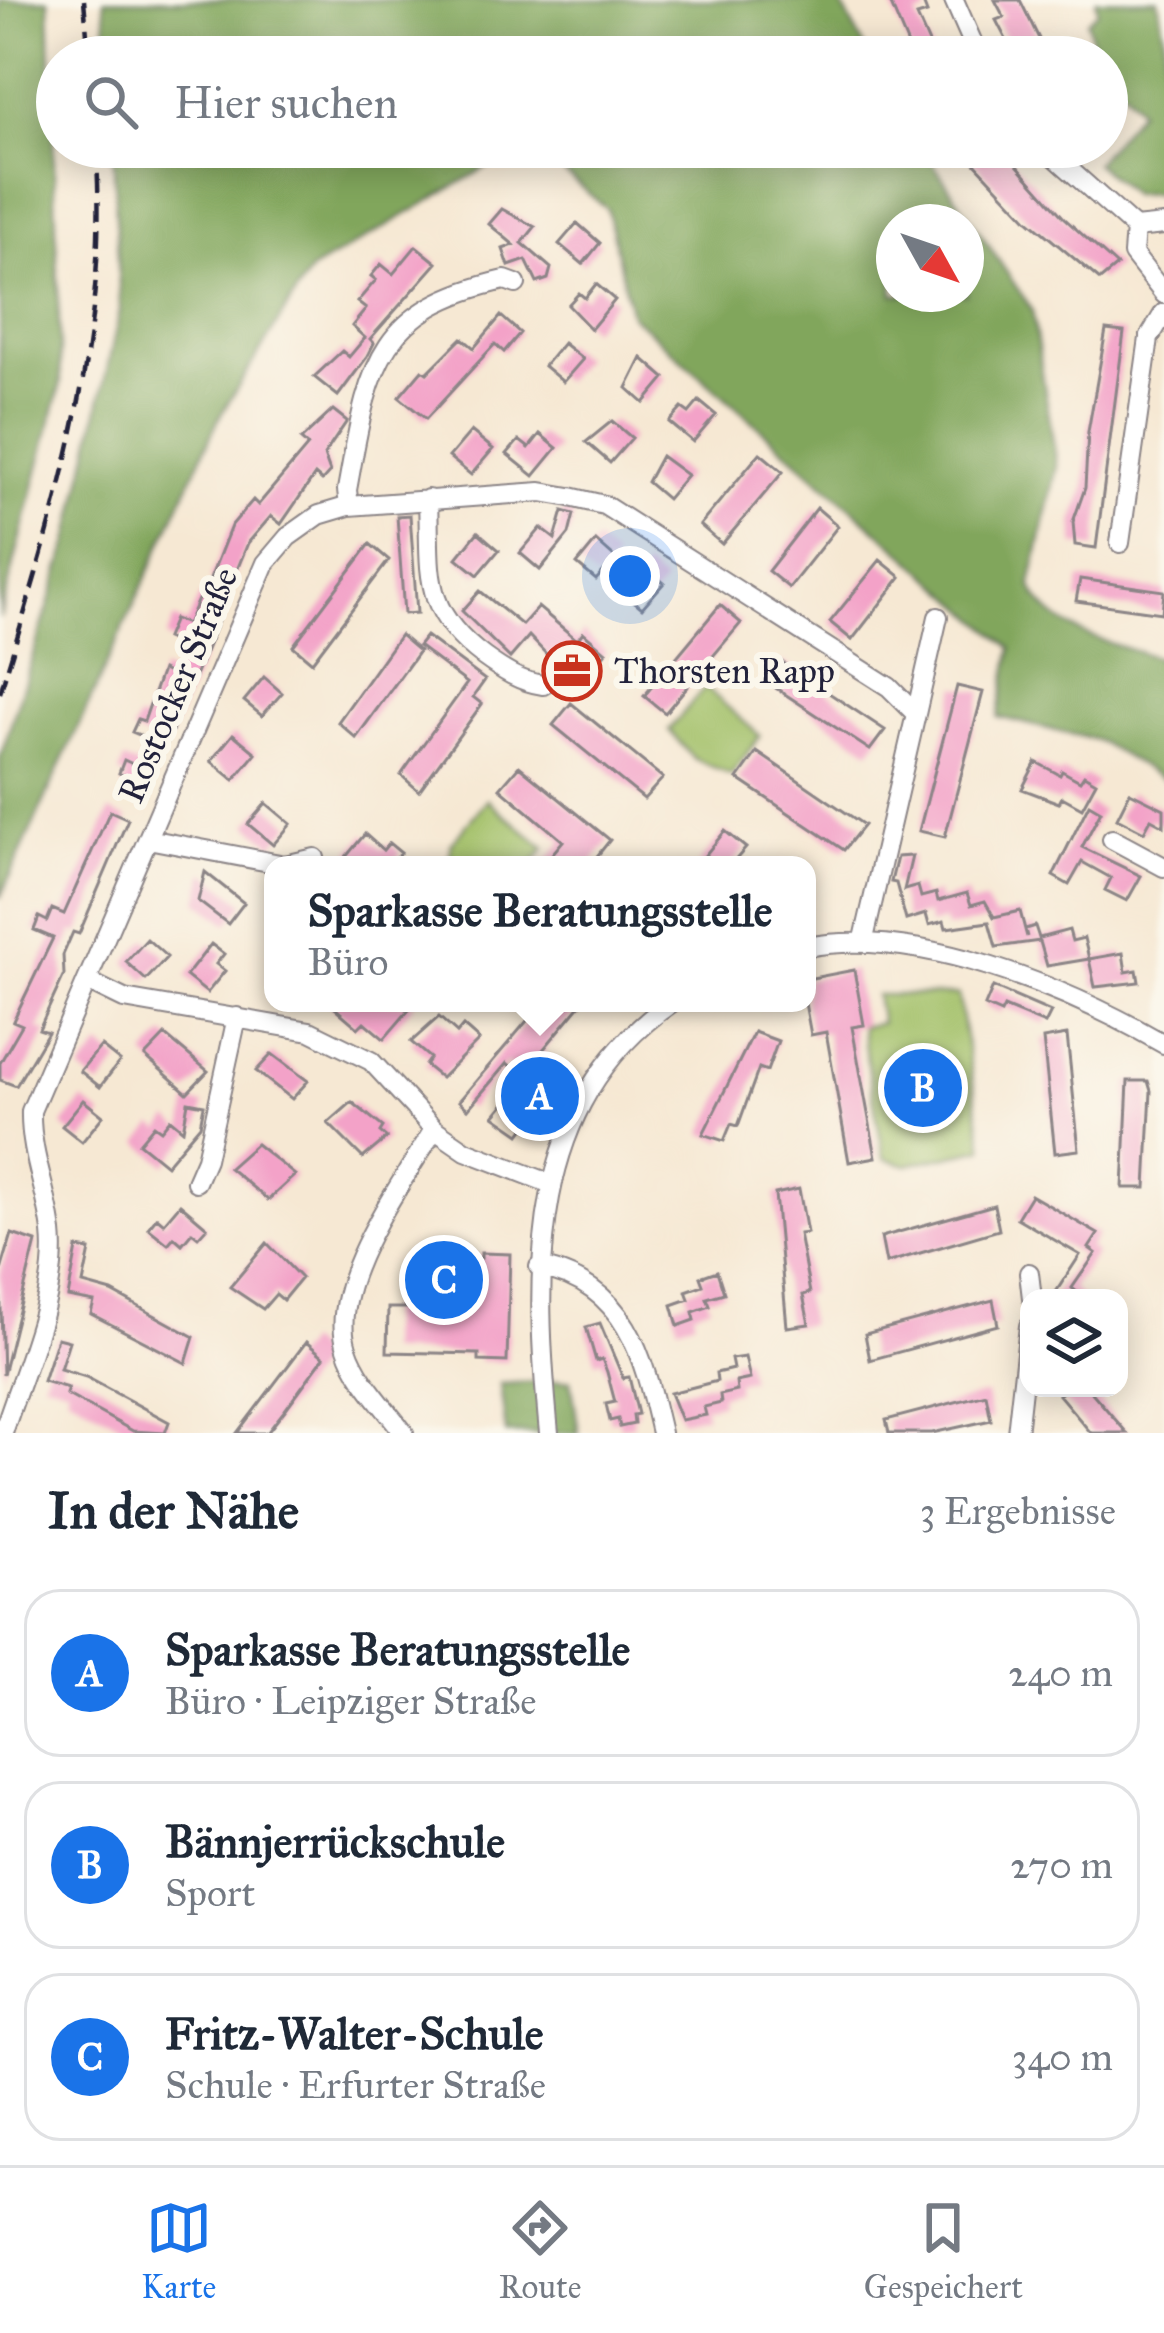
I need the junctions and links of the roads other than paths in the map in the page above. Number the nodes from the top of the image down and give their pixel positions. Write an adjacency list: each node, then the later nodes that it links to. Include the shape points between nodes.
1 (954, 0): 2 (street)
2 (970, 36)
3 (1068, 168): 5 (street)
4 (1164, 225): 5 (street)
5 (1136, 228): 7 (street, via 1133,254)
6 (516, 284): 10 (street, via 488,284 430,303 397,330 370,388)
7 (1164, 294)
8 (1164, 313): 11 (street, via 1149,338)
9 (428, 499): 10 (street, Rostocker Straße); 13 (street, via 431,578 444,623 502,670); 14 (street, Rostocker Straße, via 542,492 604,506 889,687)
10 (350, 506): 15 (street, Rostocker Straße, via 319,515 266,563)
11 (1120, 543)
12 (938, 617): 14 (street)
13 (543, 685)
14 (916, 714): 19 (street)
15 (148, 839): 17 (street); 21 (street, Rostocker Straße)
16 (1112, 839): 18 (street)
17 (264, 861)
18 (1164, 867)
19 (864, 939): 20 (street); 24 (street, via 956,955)
20 (816, 946)
21 (87, 981): 23 (street, via 124,999); 32 (street, Rostocker Straße, via 32,1111 30,1146 52,1231 52,1268)
22 (661, 1012): 27 (street, via 593,1082)
23 (237, 1017): 25 (street, via 310,1031 371,1061); 26 (street)
24 (1164, 1044)
25 (434, 1129): 27 (street, via 466,1151); 33 (street, via 346,1296 347,1348)
26 (196, 1182)
27 (549, 1183): 28 (street)
28 (539, 1268): 34 (street); 35 (street, via 576,1275 610,1305 642,1359)
29 (1029, 1273): 30 (street)
30 (1031, 1289)
31 (1021, 1397): 36 (street)
32 (3, 1433)
33 (404, 1433)
34 (549, 1433)
35 (662, 1433)
36 (1017, 1433)

